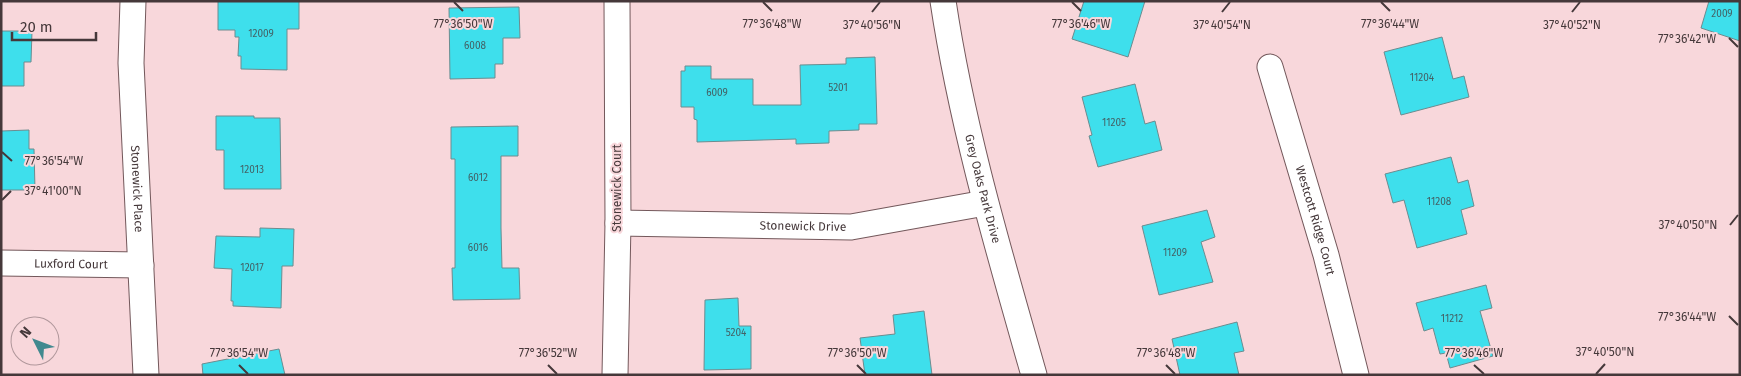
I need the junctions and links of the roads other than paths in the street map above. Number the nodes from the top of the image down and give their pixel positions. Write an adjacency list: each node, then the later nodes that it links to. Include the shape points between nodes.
1 (133, 1): 8 (street, Stonewick Place, via 131,63)
2 (617, 1): 6 (street, Stonewick Court)
3 (943, 1): 5 (street, Grey Oaks Park Drive, via 950,47)
4 (1270, 67): 12 (street, Westcott Ridge Court, via 1326,255)
5 (985, 203): 6 (street, Stonewick Drive, via 851,227); 11 (street, Grey Oaks Park Drive)
6 (618, 223): 10 (street, Stonewick Court)
7 (1, 263): 8 (street, Luxford Court)
8 (141, 266): 9 (street, Stonewick Place)
9 (146, 375)
10 (615, 375)
11 (1034, 375)
12 (1356, 375)

